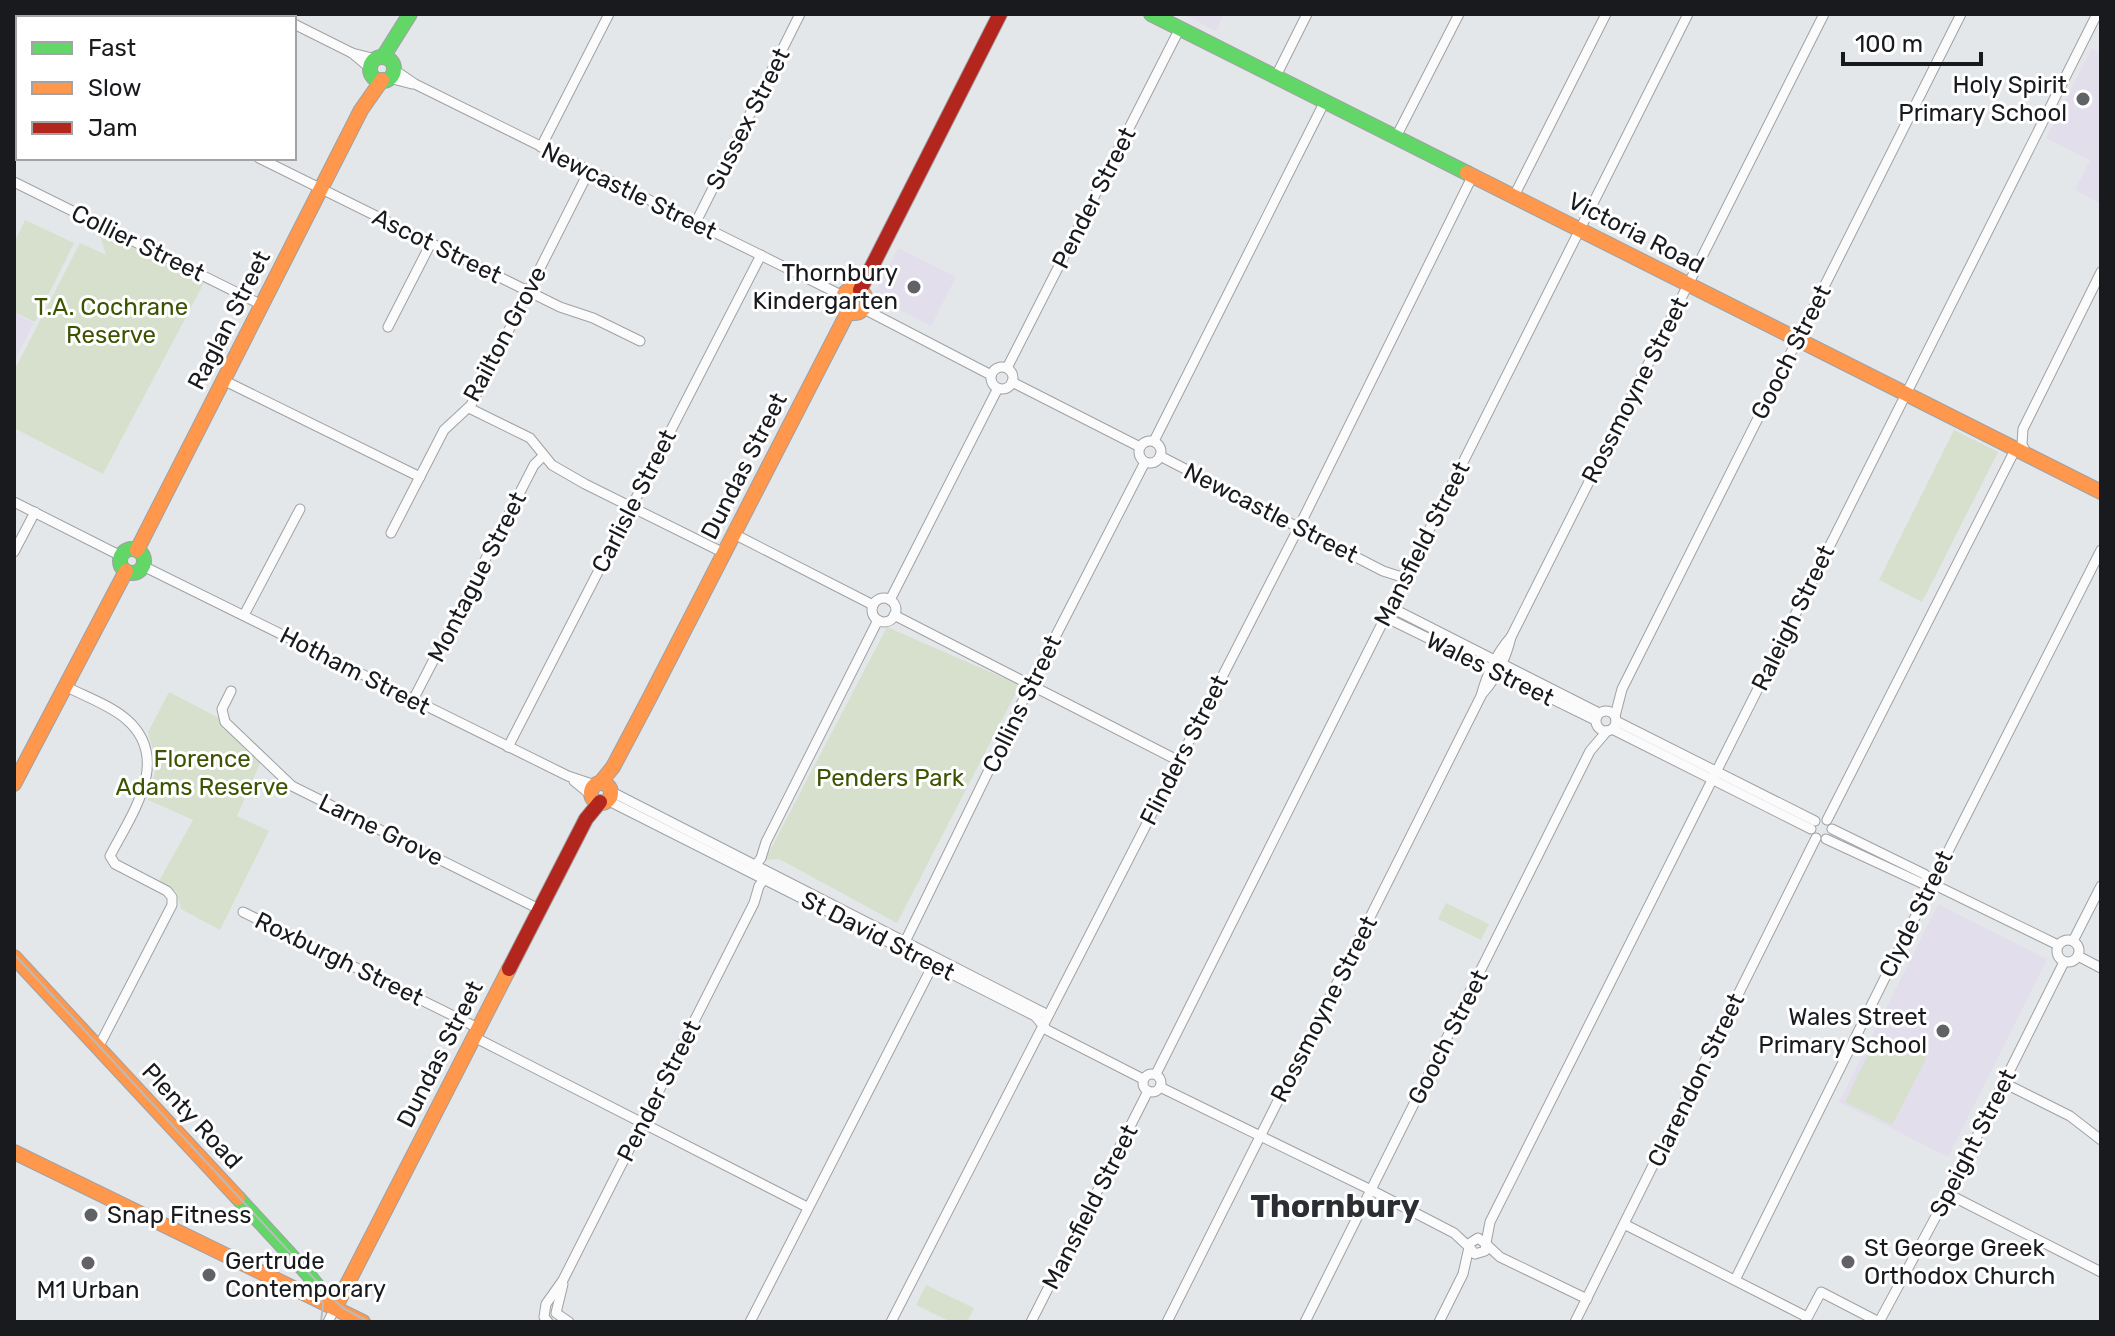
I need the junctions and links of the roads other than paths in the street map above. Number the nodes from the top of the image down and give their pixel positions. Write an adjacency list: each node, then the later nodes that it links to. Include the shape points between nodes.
1 (410, 14): 15 (street, Raglan Street)
2 (609, 14): 19 (street)
3 (800, 14): 26 (street, Sussex Street)
4 (1000, 14): 32 (street)
5 (1151, 14): 14 (street, Victoria Road)
6 (1307, 14): 16 (street)
7 (1459, 14): 18 (street)
8 (1606, 14): 25 (street)
9 (1688, 14): 27 (street, Mansfield Street)
10 (1824, 14): 31 (street, Rossmoyne Street)
11 (1961, 14): 39 (street, Gooch Street)
12 (2097, 14): 46 (street, Raleigh Street)
13 (296, 25): 15 (street, Newcastle Street)
14 (1180, 28): 16 (street, Victoria Road); 41 (street, Pender Street)
15 (382, 69): 19 (street, Newcastle Street); 24 (street, Raglan Street)
16 (1276, 76): 17 (street, Victoria Road)
17 (1325, 101): 18 (street, Victoria Road); 48 (street)
18 (1396, 137): 22 (street, Victoria Road)
19 (541, 147): 21 (street, Newcastle Street)
20 (263, 160): 24 (street, Ascot Street)
21 (589, 171): 26 (street, Newcastle Street); 33 (street, Railton Grove)
22 (1473, 175): 25 (street, Victoria Road); 60 (street, Flinders Street)
23 (14, 182): 35 (street, Collier Street)
24 (321, 188): 28 (street, Ascot Street); 35 (street, Raglan Street)
25 (1514, 196): 27 (street, Victoria Road)
26 (695, 224): 29 (street, Newcastle Street)
27 (1580, 229): 31 (street, Victoria Road); 70 (street, Mansfield Street)
28 (431, 243): 33 (street, Ascot Street); 38 (street)
29 (761, 255): 34 (street, Newcastle Street); 57 (street, Carlisle Street)
30 (2101, 272): 50 (street, via 2023,429)
31 (1688, 284): 39 (street, Victoria Road); 77 (street, Rossmoyne Street)
32 (860, 290): 34 (street); 36 (street, via 867,299)
33 (528, 292): 40 (street, Ascot Street); 47 (street, Railton Grove)
34 (843, 296): 37 (street)
35 (262, 305): 43 (street, Raglan Street)
36 (864, 309): 37 (street); 42 (street)
37 (848, 312): 62 (street, Dundas Street)
38 (388, 327)
39 (1798, 338): 46 (street, Victoria Road); 80 (street, Gooch Street)
40 (640, 341)
41 (1007, 368): 42 (street, via 997,368); 44 (street)
42 (991, 375): 45 (street)
43 (223, 380): 54 (street); 63 (street, Raglan Street)
44 (1012, 382): 45 (street); 49 (street)
45 (998, 388): 71 (street)
46 (1905, 393): 50 (street, Victoria Road); 88 (street, Raleigh Street)
47 (469, 408): 51 (street, via 530,438); 54 (street, Railton Grove, via 448,424)
48 (1154, 441): 49 (street); 52 (street)
49 (1140, 447): 53 (street)
50 (2021, 451): 55 (street, Victoria Road); 91 (street)
51 (543, 456): 57 (street); 82 (street, Montague Street)
52 (1160, 456): 53 (street); 60 (street, Newcastle Street)
53 (1145, 462): 78 (street, Collins Street)
54 (420, 477): 61 (street, Railton Grove)
55 (2101, 492)
56 (14, 502): 59 (street)
57 (631, 507): 66 (street); 85 (street, Carlisle Street)
58 (300, 509): 74 (street)
59 (35, 512): 65 (street); 67 (street)
60 (1299, 527): 70 (street, Newcastle Street); 87 (street, Flinders Street)
61 (391, 533)
62 (734, 534): 66 (street, Dundas Street); 72 (street)
63 (137, 550): 67 (street, via 128,549); 68 (street)
64 (2101, 550): 95 (street, Clyde Street)
65 (14, 552)
66 (724, 553): 90 (street, Dundas Street)
67 (121, 556): 69 (street)
68 (143, 566): 69 (street); 74 (street, Hotham Street)
69 (126, 571): 79 (street)
70 (1403, 582): 73 (street, Mansfield Street)
71 (890, 600): 72 (street, via 879,599); 75 (street)
72 (873, 605): 76 (street)
73 (1388, 612): 77 (street, Wales Street); 111 (street, Mansfield Street)
74 (244, 615): 82 (street, Hotham Street)
75 (894, 615): 76 (street, via 889,621); 78 (street)
76 (878, 620): 93 (street)
77 (1496, 666): 83 (street, Wales Street); 117 (street, Rossmoyne Street)
78 (1031, 684): 87 (street); 100 (street, Collins Street)
79 (65, 686): 89 (street); 110 (street, via 127,720 146,748 146,785 110,856 172,897)
80 (1622, 689): 83 (street, Gooch Street); 84 (street, Gooch Street)
81 (231, 691): 97 (street, Larne Grove, via 222,709 225,722 292,786)
82 (413, 700): 85 (street, Hotham Street)
83 (1598, 717): 84 (street, via 1610,712); 84 (street, via 1601,730); 86 (street, Gooch Street)
84 (1612, 724): 86 (street, Gooch Street); 88 (street)
85 (508, 747): 90 (street, Hotham Street)
86 (1590, 751): 120 (street, Gooch Street)
87 (1179, 761): 107 (street, Flinders Street)
88 (1715, 775): 92 (street); 124 (street, Raleigh Street)
89 (14, 784)
90 (600, 792): 93 (street, St David Street); 97 (street, Dundas Street)
91 (1830, 824): 92 (street); 92 (street, Clarendon Street); 95 (street)
92 (1817, 832): 95 (street); 123 (street, Clarendon Street)
93 (753, 868): 94 (street, St David Street)
94 (767, 877): 100 (street, St David Street); 116 (street, Pender Street)
95 (1934, 885): 101 (street); 127 (street, Clyde Street)
96 (2101, 886): 99 (street)
97 (539, 909): 109 (street, Dundas Street)
98 (243, 912): 109 (street, Roxburgh Street)
99 (2073, 941): 101 (street); 102 (street)
100 (903, 945): 104 (street, St David Street)
101 (2058, 945): 105 (street, via 2057,955)
102 (2078, 956): 105 (street); 106 (street)
103 (14, 957): 110 (street, Plenty Road)
104 (935, 961): 107 (street, St David Street); 108 (street, St David Street); 122 (street)
105 (2064, 962): 113 (street, Speight Street)
106 (2101, 968)
107 (1048, 1015): 108 (street, Flinders Street)
108 (1043, 1025): 112 (street, St David Street); 135 (street, Flinders Street)
109 (476, 1033): 116 (street, Roxburgh Street); 129 (street, Dundas Street)
110 (98, 1048): 129 (street, Plenty Road, via 307,1273)
111 (1156, 1074): 112 (street); 114 (street)
112 (1143, 1079): 115 (street)
113 (2004, 1083): 118 (street, via 2070,1116); 121 (street, Speight Street)
114 (1160, 1087): 115 (street); 117 (street)
115 (1148, 1091): 136 (street, Mansfield Street)
116 (643, 1123): 122 (street, Roxburgh Street); 126 (street, Pender Street)
117 (1260, 1137): 120 (street); 137 (street, Rossmoyne Street)
118 (2101, 1140)
119 (15, 1150): 129 (street, via 183,1232)
120 (1371, 1190): 124 (street); 138 (street, Gooch Street)
121 (1948, 1194): 125 (street); 141 (street, Speight Street)
122 (807, 1207): 134 (street)
123 (1624, 1224): 127 (street); 128 (street, Clarendon Street)
124 (1478, 1246): 128 (street); 139 (street, Raleigh Street)
125 (2101, 1272)
126 (563, 1280): 132 (street, Pender Street, via 546,1304); 133 (street, Pender Street, via 556,1313)
127 (1735, 1280): 130 (street)
128 (1587, 1299): 140 (street, Clarendon Street)
129 (331, 1315): 131 (street)
130 (1806, 1320): 141 (street, via 1821,1292)
131 (363, 1322)
132 (548, 1322)
133 (569, 1322)
134 (750, 1322)
135 (891, 1322)
136 (1031, 1322)
137 (1167, 1322)
138 (1305, 1322)
139 (1439, 1322)
140 (1575, 1322)
141 (1879, 1322)

